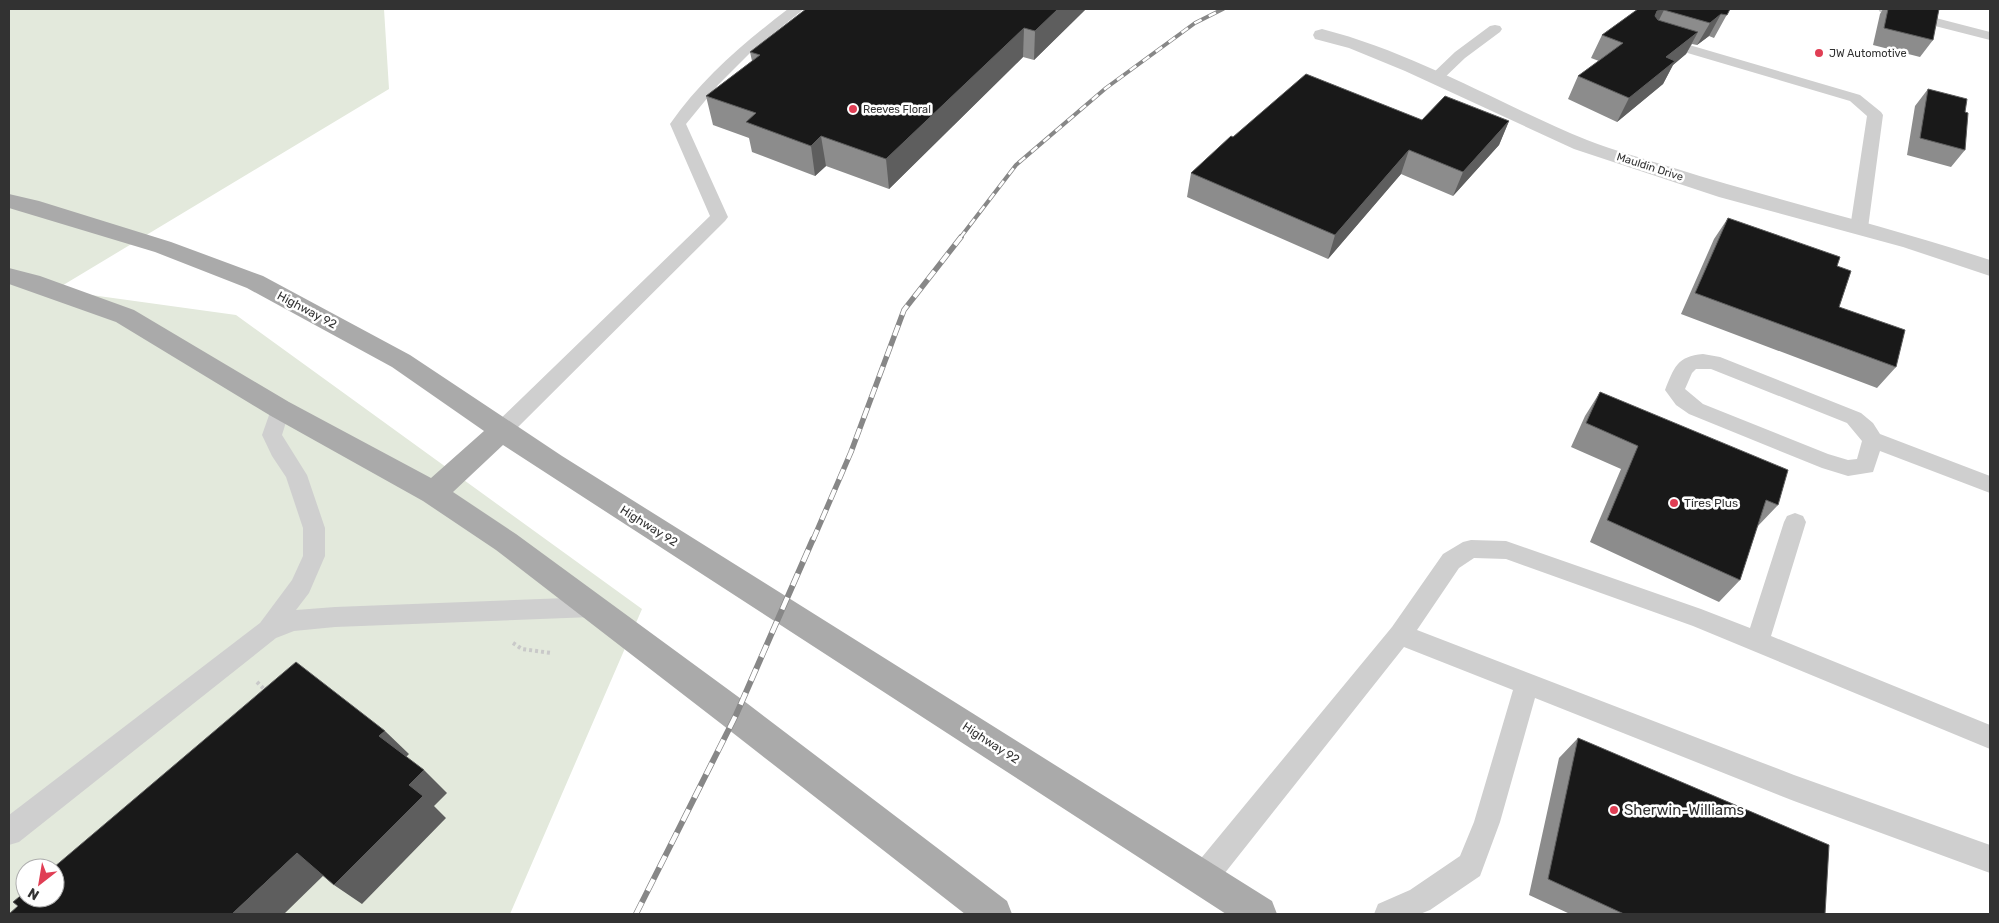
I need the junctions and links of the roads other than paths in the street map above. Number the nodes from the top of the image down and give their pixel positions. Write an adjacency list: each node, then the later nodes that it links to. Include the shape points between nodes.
1 (797, 9): 13 (lane, via 749,46 678,124 719,216)
2 (1886, 9): 5 (lane)
3 (1495, 29): 7 (lane)
4 (1322, 35): 7 (street, Mauldin Drive, via 1356,44)
5 (1990, 36)
6 (1652, 38): 9 (lane, via 1855,98 1875,115)
7 (1436, 78): 9 (street, Mauldin Drive, via 1581,145 1727,192)
8 (9, 202): 13 (main road, Highway 92, via 163,248 255,282 402,361)
9 (1858, 228): 10 (street, Mauldin Drive)
10 (1990, 268)
11 (9, 276): 12 (main road, via 125,316)
12 (280, 409): 16 (main road); 19 (lane, via 272,435 278,450 296,475 314,528 314,556 301,586)
13 (502, 430): 16 (main road); 26 (main road, Highway 92)
14 (1873, 440): 14 (lane, via 1854,418 1713,362 1695,361 1685,366 1675,390 1696,409 1848,468 1865,466); 15 (lane)
15 (1990, 485)
16 (433, 493): 18 (main road, via 506,542)
17 (1795, 522): 21 (lane)
18 (592, 607): 19 (lane, via 335,617 294,621); 27 (main road)
19 (268, 630): 24 (lane)
20 (1400, 634): 21 (lane, via 1450,561 1471,549 1506,550); 22 (lane); 26 (lane)
21 (1757, 642): 23 (lane)
22 (1527, 684): 25 (lane, via 1794,788); 29 (lane, via 1487,822 1470,866 1420,900)
23 (1990, 738)
24 (9, 832)
25 (1990, 859)
26 (1203, 878): 28 (main road, Highway 92)
27 (994, 914)
28 (1259, 914)
29 (1388, 914)

